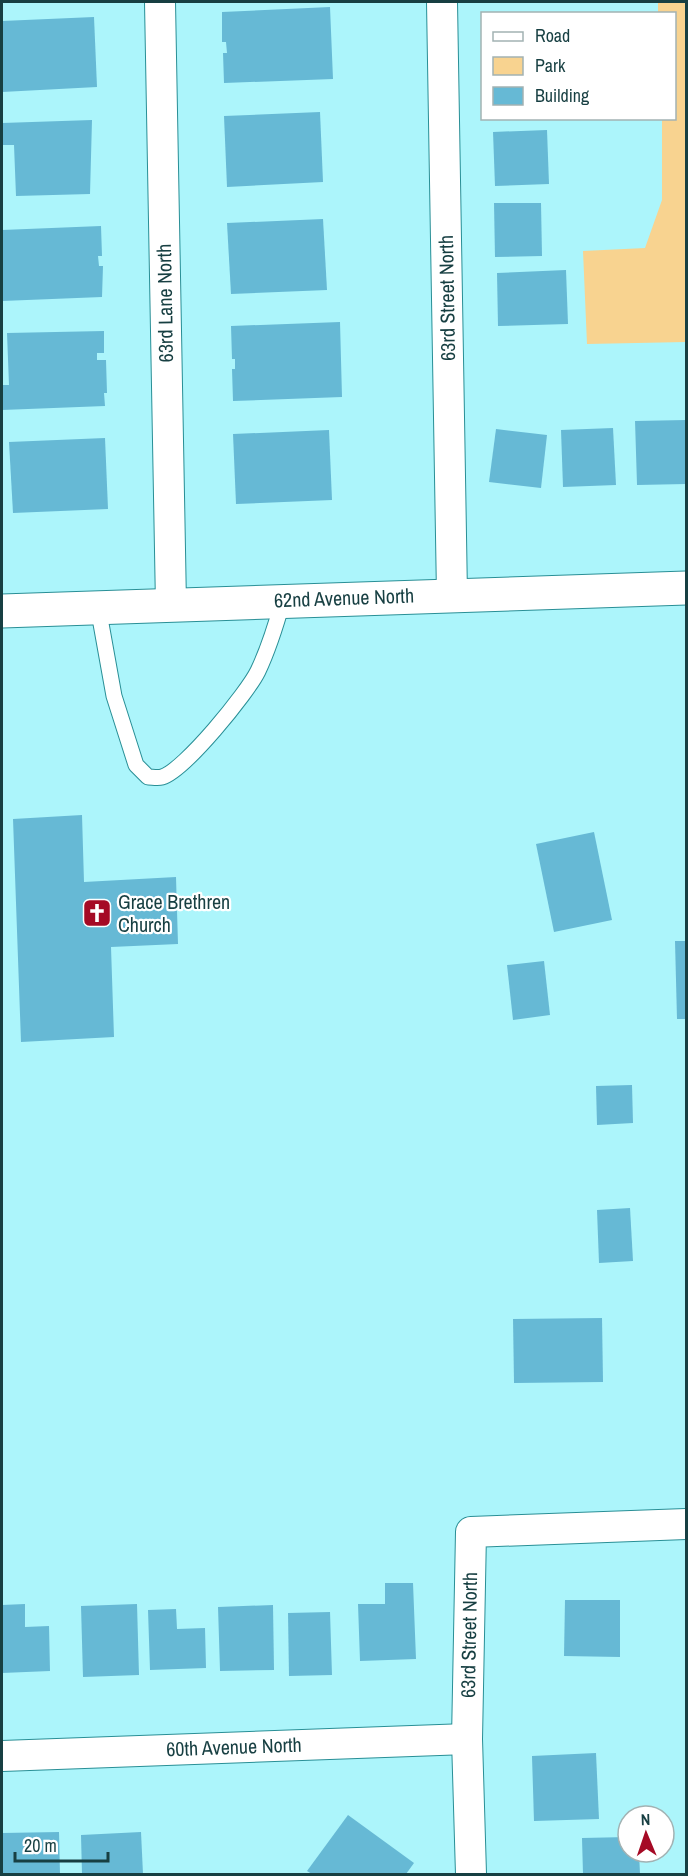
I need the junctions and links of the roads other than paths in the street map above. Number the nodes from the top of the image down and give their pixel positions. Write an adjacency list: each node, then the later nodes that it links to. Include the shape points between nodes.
1 (160, 2): 6 (street, 63rd Lane North)
2 (442, 2): 4 (street, 63rd Street North)
3 (687, 588): 4 (street, 62nd Avenue North)
4 (452, 595): 5 (street, 62nd Avenue North)
5 (283, 600): 6 (street, 62nd Avenue North); 7 (lane, via 257,673 226,715 187,759 164,776 148,777 136,765 114,696)
6 (171, 605): 7 (street, 62nd Avenue North)
7 (98, 608): 8 (street, 62nd Avenue North)
8 (2, 611)
9 (687, 1524): 10 (street, 63rd Street North, via 471,1532)
10 (466, 1738): 11 (street, 60th Avenue North); 12 (street, 63rd Street North)
11 (2, 1756)
12 (471, 1875)

